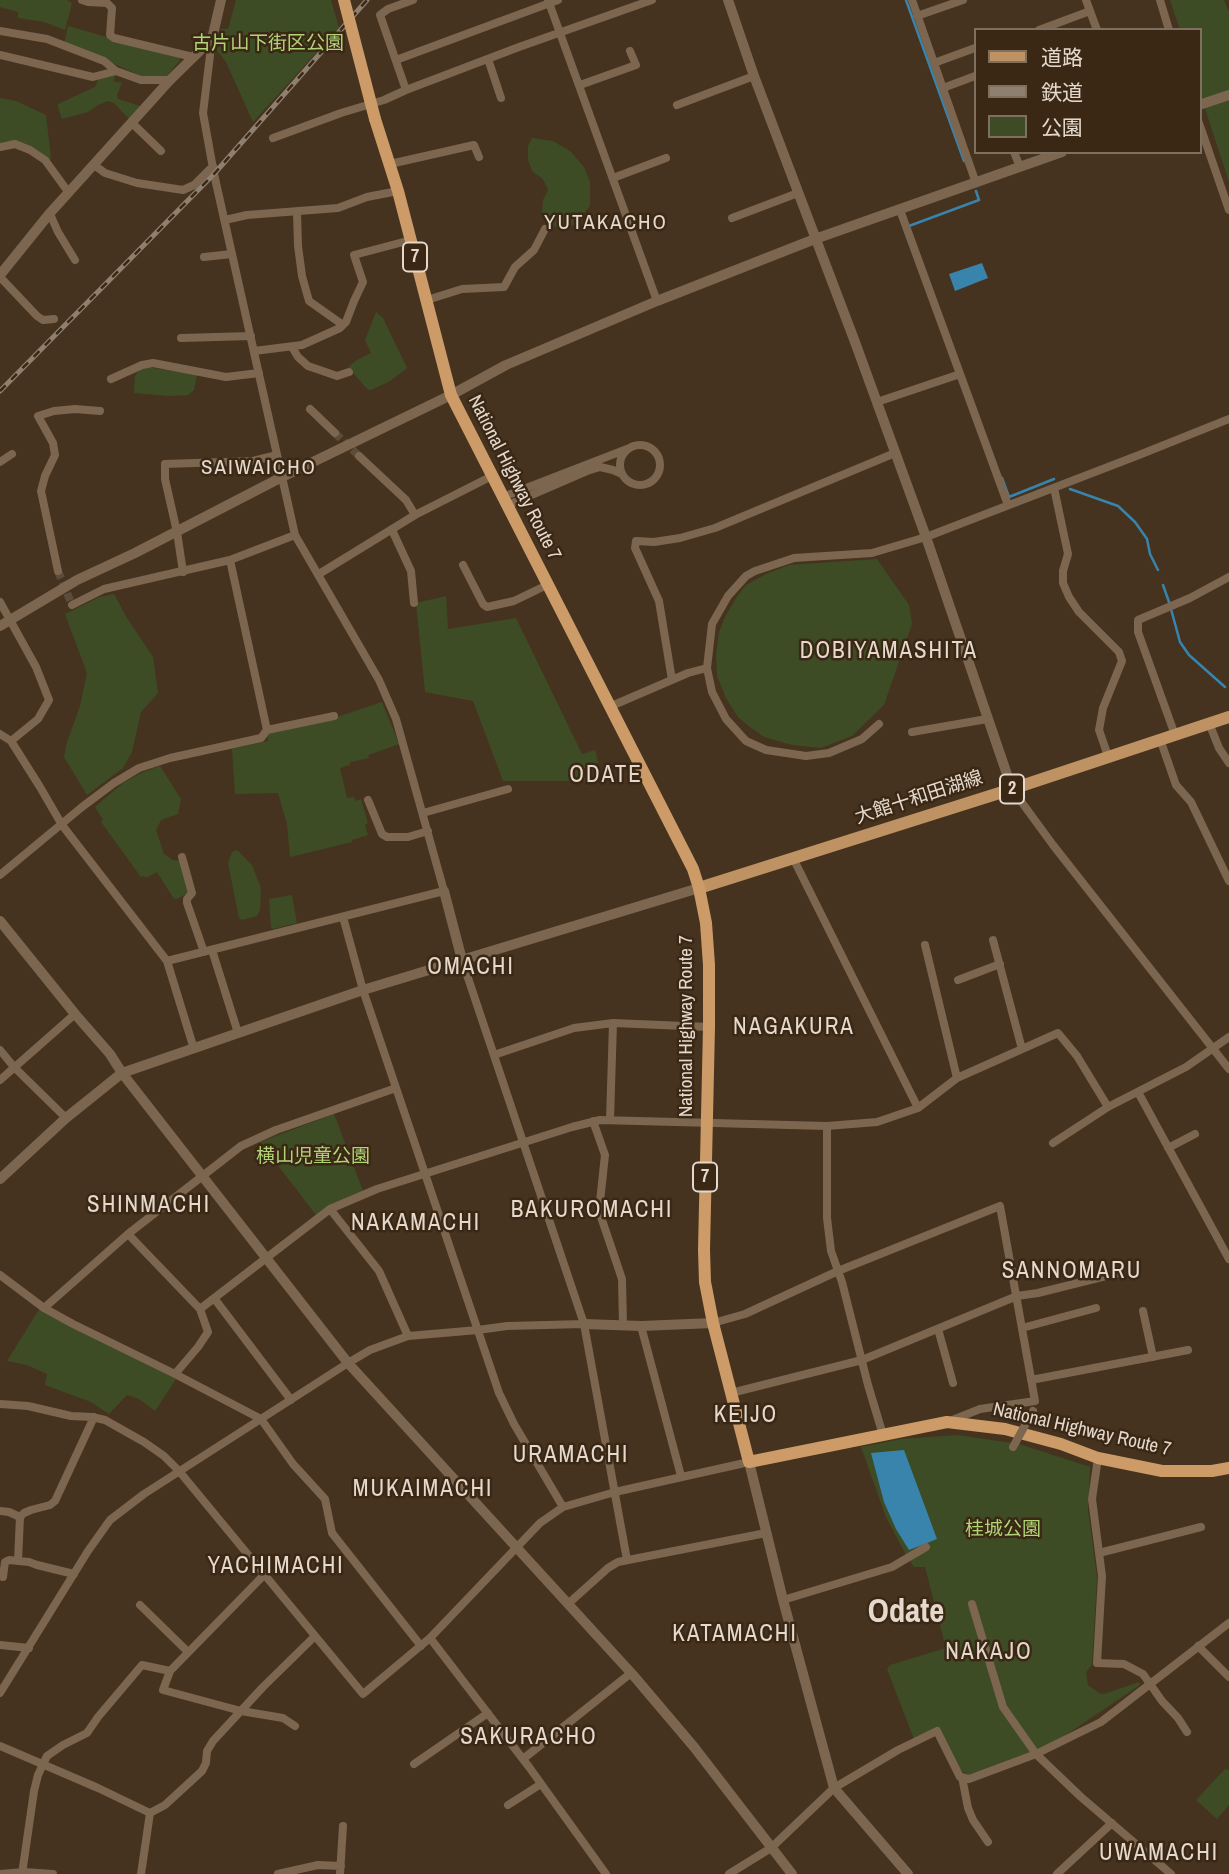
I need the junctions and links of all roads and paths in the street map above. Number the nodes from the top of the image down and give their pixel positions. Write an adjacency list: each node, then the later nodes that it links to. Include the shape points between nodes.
1 (82, 0): 23 (street, via 107,3 112,8 110,35 114,38)
2 (221, 0): 19 (street)
3 (344, 0): 47 (highway, National Highway Route 7 / 7, bridge)
4 (413, 0): 25 (street, via 380,15)
5 (652, 0): 18 (street)
6 (728, 0): 28 (street)
7 (912, 0): 13 (street)
8 (963, 0): 13 (street)
9 (1086, 0): 12 (street)
10 (1160, 0): 16 (street)
11 (552, 1): 18 (street); 25 (street)
12 (1090, 11): 14 (street); 15 (street)
13 (917, 16): 26 (street)
14 (1044, 28)
15 (1096, 28)
16 (1168, 28)
17 (0, 31): 27 (street, via 47,39 104,61)
18 (560, 33): 24 (street); 31 (street)
19 (212, 39): 23 (street); 49 (street, via 203,113)
20 (974, 48): 26 (street)
21 (630, 51): 31 (street, via 636,65)
22 (0, 55): 27 (street, via 93,77)
23 (193, 57): 30 (street)
24 (488, 59): 33 (street); 35 (street)
25 (396, 60): 33 (street)
26 (934, 63): 32 (street)
27 (116, 71): 30 (street, via 141,80)
28 (754, 76): 37 (street); 55 (street)
29 (974, 76): 32 (street)
30 (170, 79): 38 (street)
31 (580, 85): 51 (street)
32 (943, 88): 52 (street)
33 (406, 90): 40 (street)
34 (1229, 95): 36 (street)
35 (501, 98)
36 (1201, 104)
37 (677, 105)
38 (132, 123): 42 (street); 48 (street)
39 (1201, 129): 57 (street)
40 (273, 138)
41 (0, 147): 54 (street, via 15,144 30,150 45,160)
42 (161, 150)
43 (1015, 154): 50 (street)
44 (1056, 154): 50 (street)
45 (479, 157): 47 (street, via 474,145)
46 (666, 158): 51 (street)
47 (390, 164): 53 (highway, National Highway Route 7 / 7)
48 (94, 165): 49 (street, via 137,183 183,190); 54 (street)
49 (213, 166): 61 (street)
50 (1020, 167): 52 (street)
51 (613, 178): 70 (street)
52 (976, 183): 56 (street)
53 (398, 191): 58 (street, via 338,208); 64 (highway, National Highway Route 7 / 7)
54 (69, 192): 59 (street)
55 (798, 193): 60 (street); 63 (street)
56 (900, 210): 63 (street); 79 (street)
57 (1229, 211)
58 (297, 212): 61 (street); 72 (street, via 302,276 309,301)
59 (50, 214): 67 (street); 68 (street)
60 (732, 218)
61 (225, 220): 65 (street)
62 (545, 229): 69 (street, via 504,287 462,289)
63 (815, 239): 70 (street); 82 (street)
64 (411, 240): 69 (highway, National Highway Route 7 / 7); 72 (street, via 354,255 363,282)
65 (232, 254): 66 (street); 73 (street)
66 (204, 257)
67 (75, 260)
68 (0, 276): 71 (street, via 37,316)
69 (427, 300): 81 (highway, National Highway Route 7 / 7)
70 (657, 301): 81 (street, via 506,365)
71 (54, 318)
72 (343, 325): 75 (street)
73 (251, 336): 74 (street); 76 (street)
74 (181, 338)
75 (292, 347): 76 (street); 77 (street, via 308,366 337,376)
76 (254, 351): 78 (street)
77 (349, 372)
78 (259, 373): 80 (street, via 226,377 153,363); 90 (street)
79 (960, 374): 82 (street); 98 (street)
80 (111, 379)
81 (451, 395): 94 (highway, National Highway Route 7 / 7); 95 (street)
82 (877, 402): 88 (street)
83 (310, 409): 86 (street)
84 (100, 411): 106 (street, via 64,410 38,416 55,455 41,491)
85 (1229, 419): 96 (street)
86 (335, 433)
87 (627, 449): 93 (street, via 620,460); 93 (street, via 639,444 651,448 658,457 659,470 652,480 639,485); 97 (street)
88 (895, 453): 103 (street); 116 (street, via 715,528 680,538 636,541 659,601)
89 (12, 454): 92 (street)
90 (277, 455): 95 (street); 101 (street, via 253,461 165,464)
91 (359, 456): 99 (street)
92 (0, 462)
93 (622, 474): 97 (street, via 600,467)
94 (492, 476): 97 (highway, National Highway Route 7 / 7); 99 (street)
95 (282, 477): 101 (street); 102 (street)
96 (1054, 488): 98 (street); 129 (street, via 1068,554 1063,583 1079,612 1119,652 1122,661 1102,708 1099,730)
97 (505, 501): 110 (highway, National Highway Route 7 / 7)
98 (1008, 505): 103 (street)
99 (415, 515): 100 (street)
100 (392, 530): 108 (street); 112 (street, via 411,571)
101 (177, 532): 107 (street); 114 (street, via 77,580)
102 (295, 535): 104 (street); 108 (street)
103 (926, 537): 115 (street, via 872,553 794,558 746,576 712,624); 120 (street)
104 (230, 560): 107 (street); 123 (street)
105 (463, 565): 110 (street, via 487,607 514,601)
106 (58, 571)
107 (183, 572): 113 (street, via 104,589)
108 (319, 574): 134 (street, via 396,719)
109 (1229, 577): 126 (street, via 1138,620 1138,632)
110 (547, 585): 117 (highway, National Highway Route 7 / 7)
111 (0, 602): 114 (street)
112 (414, 603)
113 (72, 605)
114 (4, 623): 128 (street, via 36,667 49,700 38,719)
115 (707, 668): 116 (street); 122 (street, via 712,692 726,719 746,741 766,750 806,756 829,753 862,739)
116 (672, 680): 117 (street)
117 (609, 706): 141 (highway, National Highway Route 7 / 7)
118 (334, 716): 123 (street)
119 (1229, 717): 121 (main road, 大館十和田湖線 / 2)
120 (987, 719): 124 (street); 132 (street)
121 (1209, 723): 126 (main road, 大館十和田湖線 / 2); 130 (street)
122 (879, 724)
123 (268, 730): 135 (street, via 261,738 139,768)
124 (912, 732)
125 (0, 734): 128 (street)
126 (1175, 734): 127 (main road, 大館十和田湖線 / 2)
127 (1160, 739): 129 (main road, 大館十和田湖線 / 2); 140 (street, via 1176,785 1191,802)
128 (11, 741): 135 (street)
129 (1108, 756): 132 (main road, 大館十和田湖線 / 2)
130 (1229, 763)
131 (508, 789): 134 (street)
132 (1012, 789): 138 (main road, 大館十和田湖線 / 2); 158 (street)
133 (368, 800): 136 (street, via 382,834 394,838)
134 (423, 813): 136 (street)
135 (62, 825): 139 (street); 149 (street)
136 (428, 831): 142 (street)
137 (181, 857): 147 (street, via 192,893 187,903)
138 (793, 858): 141 (main road, 大館十和田湖線 / 2); 171 (street)
139 (0, 875)
140 (1229, 881)
141 (699, 888): 148 (street); 155 (highway, National Highway Route 7 / 7, via 706,923)
142 (444, 891): 143 (street); 148 (street)
143 (342, 916): 147 (street); 152 (street)
144 (0, 921): 153 (street)
145 (993, 940): 150 (street)
146 (925, 945): 166 (street)
147 (208, 951): 149 (street); 156 (street)
148 (462, 960): 152 (street); 162 (street)
149 (167, 961): 159 (street)
150 (1000, 964): 151 (street); 160 (street)
151 (958, 980)
152 (363, 990): 156 (street); 168 (street)
153 (75, 1014): 163 (street); 165 (street)
154 (613, 1023): 155 (street); 162 (street, via 574,1028); 173 (street)
155 (709, 1027): 175 (highway, National Highway Route 7 / 7)
156 (239, 1033): 159 (street)
157 (1229, 1037): 158 (street)
158 (1214, 1048): 164 (street); 169 (street)
159 (194, 1049): 165 (street)
160 (1022, 1049): 166 (street); 170 (street, via 1058,1033)
161 (0, 1050): 163 (street)
162 (494, 1055): 178 (street)
163 (14, 1066): 167 (street); 172 (street)
164 (1229, 1069)
165 (122, 1073): 172 (street); 181 (street)
166 (957, 1078): 171 (street)
167 (0, 1080)
168 (396, 1088): 181 (street, via 276,1130 241,1146); 182 (street)
169 (1138, 1092): 170 (street); 180 (street)
170 (1108, 1107): 179 (street)
171 (918, 1108): 176 (street, via 877,1122)
172 (66, 1118): 183 (street)
173 (610, 1120): 174 (street); 175 (street)
174 (593, 1121): 178 (street); 199 (street, via 605,1155 599,1211 622,1279)
175 (706, 1123): 176 (street); 197 (highway, National Highway Route 7 / 7, via 705,1282)
176 (827, 1126): 188 (street, via 827,1218)
177 (1195, 1133): 180 (street)
178 (525, 1142): 182 (street); 198 (street)
179 (1053, 1143)
180 (1168, 1148): 187 (street)
181 (202, 1175): 185 (street); 186 (street)
182 (426, 1175): 184 (street); 203 (street)
183 (0, 1178)
184 (330, 1209): 186 (street); 204 (street, via 379,1271)
185 (128, 1234): 193 (street); 195 (street)
186 (266, 1257): 192 (street); 208 (street)
187 (1229, 1259)
188 (838, 1271): 191 (street, via 999,1206); 197 (street, via 745,1314); 207 (street)
189 (1118, 1273): 191 (street)
190 (0, 1275): 193 (street)
191 (1017, 1296): 201 (street); 202 (street)
192 (214, 1298): 195 (street); 213 (street)
193 (44, 1308): 209 (street)
194 (1096, 1308): 201 (street)
195 (200, 1309): 209 (street, via 208,1332)
196 (1143, 1311): 206 (street)
197 (713, 1323): 200 (street); 212 (highway, National Highway Route 7 / 7)
198 (584, 1324): 199 (street); 203 (street); 226 (street)
199 (623, 1325): 200 (street)
200 (641, 1326): 225 (street)
201 (1022, 1328): 210 (street)
202 (938, 1329): 207 (street); 211 (street)
203 (478, 1330): 204 (street); 227 (street, via 514,1424)
204 (408, 1336): 208 (street)
205 (1188, 1350): 206 (street)
206 (1153, 1357): 210 (street)
207 (862, 1360): 212 (street); 219 (street)
208 (348, 1363): 213 (street); 232 (street)
209 (175, 1374): 217 (street)
210 (1031, 1380): 214 (street)
211 (953, 1383)
212 (731, 1393): 222 (highway, National Highway Route 7 / 7)
213 (291, 1400): 217 (street)
214 (1035, 1401): 218 (street, via 980,1409); 220 (street, bridge)
215 (0, 1404): 216 (street)
216 (94, 1417): 224 (street, via 144,1441); 229 (street, via 55,1502)
217 (261, 1419): 224 (street); 248 (street, via 325,1499 332,1533)
218 (947, 1422): 219 (highway, National Highway Route 7); 221 (highway, National Highway Route 7, via 1005,1429)
219 (883, 1435): 222 (highway, National Highway Route 7)
220 (1013, 1447)
221 (1097, 1458): 223 (highway, National Highway Route 7, via 1162,1471); 234 (street, via 1092,1499)
222 (749, 1462): 225 (street); 231 (street)
223 (1229, 1468)
224 (179, 1471): 237 (street, via 110,1520); 238 (street)
225 (681, 1476): 226 (street)
226 (615, 1492): 227 (street); 236 (street)
227 (564, 1507): 232 (street)
228 (0, 1511): 229 (street)
229 (20, 1517): 235 (street)
230 (1201, 1527): 234 (street)
231 (766, 1532): 236 (street); 240 (street)
232 (516, 1548): 241 (street); 246 (street)
233 (926, 1548): 240 (street, via 892,1567)
234 (1099, 1553): 255 (street, via 1097,1663 1124,1664 1143,1674)
235 (18, 1560): 237 (street); 239 (street, via 5,1562)
236 (627, 1560): 241 (street, via 608,1568)
237 (74, 1574): 250 (street)
238 (264, 1575): 245 (street); 251 (street)
239 (3, 1577)
240 (783, 1600): 268 (street)
241 (569, 1603): 253 (street)
242 (972, 1604): 262 (street, via 1003,1707)
243 (140, 1605): 251 (street)
244 (1229, 1623): 249 (street)
245 (314, 1637): 248 (street, via 363,1694); 257 (street)
246 (430, 1638): 248 (street); 258 (street)
247 (0, 1645): 250 (street)
248 (421, 1646)
249 (1198, 1646): 254 (street); 255 (street)
250 (29, 1648): 256 (street)
251 (188, 1652): 252 (street)
252 (170, 1671): 257 (street, via 163,1690); 264 (street, via 142,1665 87,1733 47,1756)
253 (631, 1673): 263 (street); 274 (street)
254 (1229, 1677)
255 (1149, 1684): 260 (street); 262 (street, via 1101,1722)
256 (0, 1693)
257 (241, 1711): 259 (street, via 283,1718); 270 (street, via 212,1741 202,1771)
258 (488, 1713): 263 (street); 265 (street)
259 (295, 1726)
260 (1187, 1732)
261 (0, 1746): 264 (street)
262 (1036, 1754): 266 (street, via 969,1779); 271 (street)
263 (523, 1759): 267 (street)
264 (42, 1764): 270 (street); 276 (street)
265 (414, 1764)
266 (962, 1777): 268 (street, via 937,1731); 273 (street, via 968,1808)
267 (541, 1784): 269 (street); 281 (street)
268 (834, 1788): 274 (street); 284 (street)
269 (508, 1805)
270 (150, 1813): 279 (street)
271 (1112, 1823): 285 (street); 286 (street)
272 (343, 1826): 275 (street)
273 (988, 1842)
274 (771, 1848): 282 (street); 283 (street)
275 (341, 1870): 280 (street, via 318,1865)
276 (23, 1873): 277 (street); 278 (street)
277 (0, 1874)
278 (53, 1874)
279 (141, 1874)
280 (278, 1874)
281 (606, 1874)
282 (729, 1874)
283 (792, 1874)
284 (908, 1874)
285 (1057, 1874)
286 (1171, 1874)

